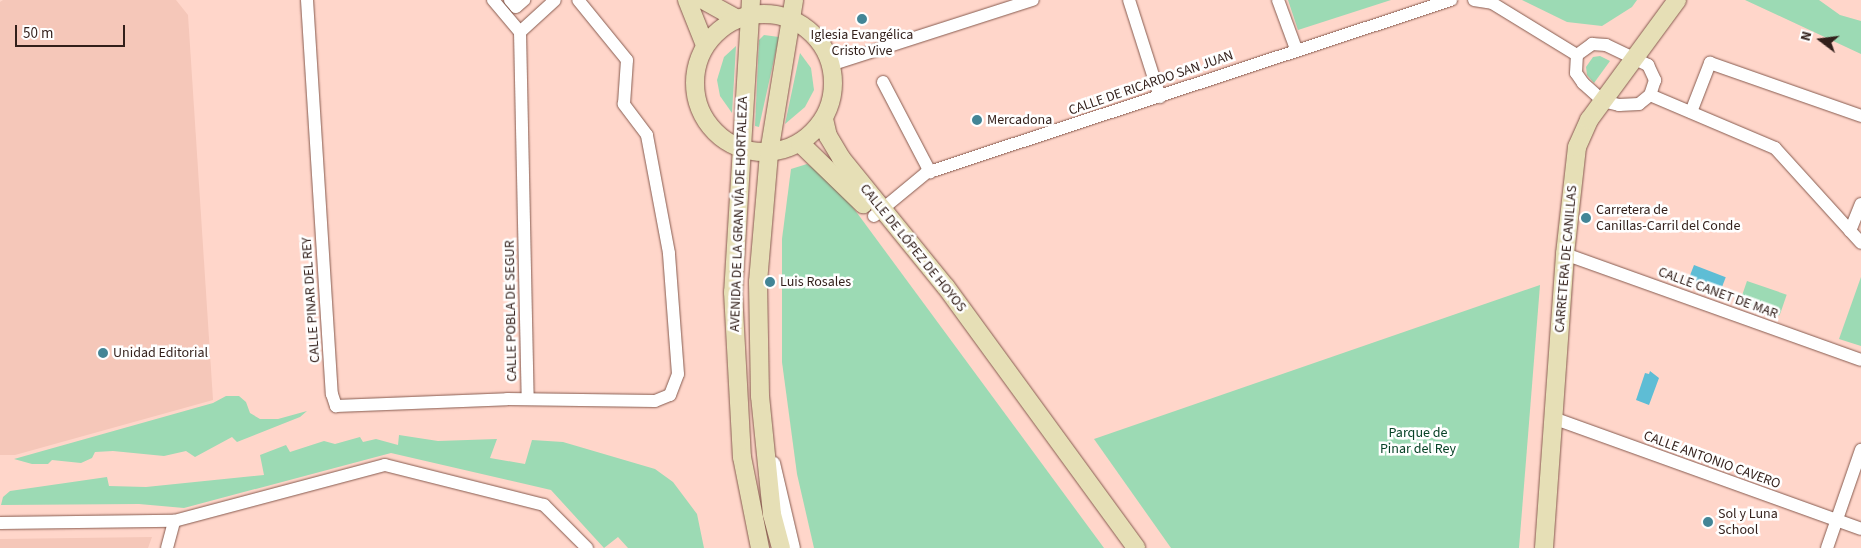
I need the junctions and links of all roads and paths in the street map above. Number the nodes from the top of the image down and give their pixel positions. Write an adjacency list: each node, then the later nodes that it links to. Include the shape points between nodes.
1 (307, 0): 42 (street, CALLE PINAR DEL REY, via 336,406)
2 (493, 0): 18 (street)
3 (510, 0): 4 (street, via 516,7)
4 (524, 0)
5 (556, 0): 18 (street)
6 (578, 0): 42 (street, CALLE POBLA DE SEGUR, via 627,60 624,104 647,136 669,253 678,374 670,395 655,401)
7 (687, 0): 19 (street)
8 (704, 0): 16 (street)
9 (794, 0): 17 (street, AVENIDA DE LA GRAN VÍA DE HORTALEZA)
10 (1032, 0): 23 (street)
11 (1129, 0): 26 (street)
12 (1278, 0): 20 (street)
13 (1450, 0): 20 (street, CALLE DE RICARDO SAN JUAN)
14 (1474, 0): 21 (street, via 1492,3)
15 (1677, 0): 22 (street, CARRETERA DE CANILLAS)
16 (745, 10): 17 (street); 19 (street, via 716,31); 32 (street, AVENIDA DE LA GRAN VÍA DE HORTALEZA)
17 (793, 18): 23 (street, via 805,24 824,45); 33 (street, AVENIDA DE LA GRAN VÍA DE HORTALEZA)
18 (520, 32): 42 (street, CALLE POBLA DE SEGUR)
19 (705, 45): 32 (street, via 698,58 695,92 705,120 724,140)
20 (1296, 49): 26 (street, CALLE DE RICARDO SAN JUAN)
21 (1577, 55): 22 (street, via 1584,48 1600,44); 27 (street, via 1576,73)
22 (1635, 57): 25 (street, via 1648,65 1655,80); 27 (street, CARRETERA DE CANILLAS)
23 (830, 65): 30 (street, via 835,81)
24 (883, 82): 34 (street)
25 (1650, 95): 27 (street, via 1639,104); 28 (street)
26 (1160, 97): 34 (street, CALLE DE RICARDO SAN JUAN)
27 (1603, 101): 39 (street, CARRETERA DE CANILLAS, via 1582,133 1577,147)
28 (1691, 112): 29 (street, via 1710,63); 37 (street, via 1775,148)
29 (1861, 116)
30 (824, 119): 31 (street); 36 (street, CALLE DE LÓPEZ DE HOYOS, via 828,136)
31 (800, 143): 33 (street); 36 (street, CALLE DE LÓPEZ DE HOYOS)
32 (740, 150): 33 (street); 45 (street, AVENIDA DE LA GRAN VÍA DE HORTALEZA, via 733,292)
33 (769, 153): 41 (street, AVENIDA DE LA GRAN VÍA DE HORTALEZA, via 758,282)
34 (930, 172): 36 (street, CALLE DE RICARDO SAN JUAN)
35 (1861, 204): 37 (street)
36 (878, 212): 56 (street, CALLE DE LÓPEZ DE HOYOS, via 1010,372)
37 (1850, 232): 38 (street)
38 (1861, 244)
39 (1566, 254): 40 (street, CALLE CANET DE MAR); 43 (street, CARRETERA DE CANILLAS)
40 (1861, 360)
41 (760, 396): 54 (street, AVENIDA DE LA GRAN VÍA DE HORTALEZA, via 772,514); 55 (street, AVENIDA DE LA GRAN VÍA DE HORTALEZA)
42 (528, 399)
43 (1553, 418): 46 (street, CALLE ANTONIO CAVERO); 57 (street, CARRETERA DE CANILLAS)
44 (1861, 450): 46 (street)
45 (742, 457): 52 (street, AVENIDA DE LA GRAN VÍA DE HORTALEZA); 53 (street, AVENIDA DE LA GRAN VÍA DE HORTALEZA)
46 (1837, 521): 49 (street, CALLE ANTONIO CAVERO); 58 (street)
47 (174, 522): 48 (street); 50 (street); 51 (street, via 385,465 544,505)
48 (0, 523)
49 (1861, 529)
50 (167, 548)
51 (587, 548)
52 (752, 548)
53 (760, 548)
54 (781, 548)
55 (794, 548)
56 (1136, 548)
57 (1544, 548)
58 (1827, 548)

